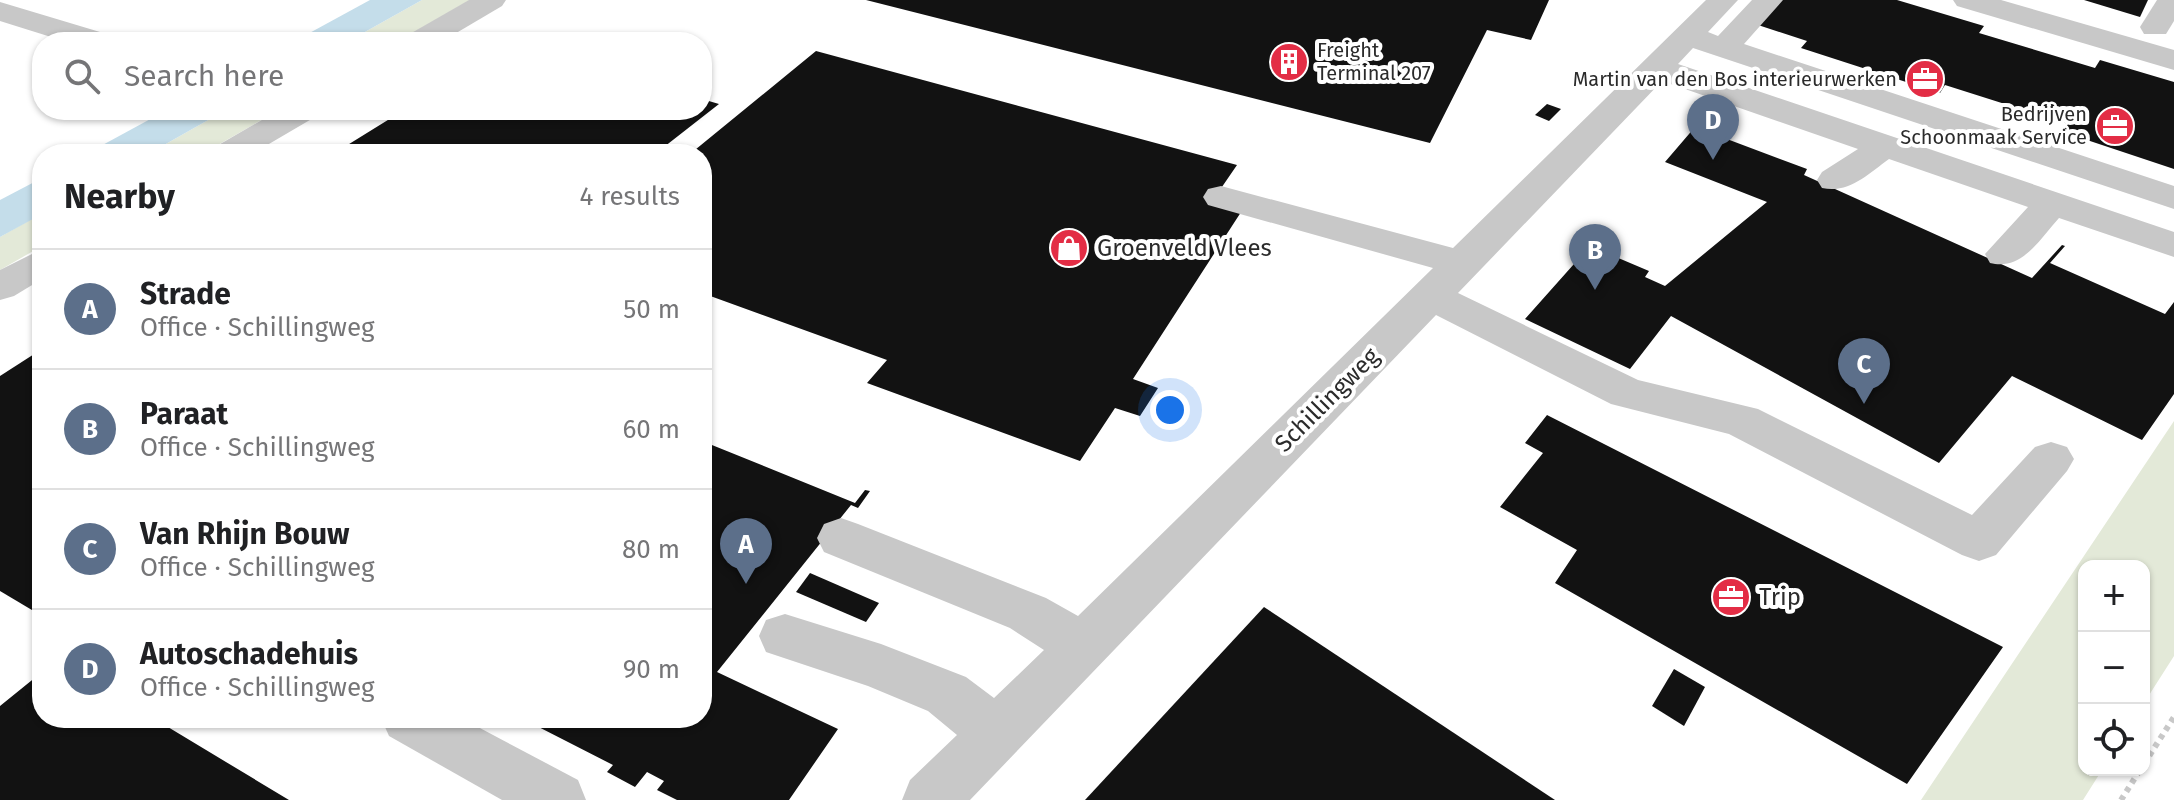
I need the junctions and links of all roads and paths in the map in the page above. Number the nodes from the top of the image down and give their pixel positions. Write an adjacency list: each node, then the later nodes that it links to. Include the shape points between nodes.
1 (491, 0): 10 (street)
2 (1723, 0): 11 (street, Schillingweg)
3 (1768, 0): 11 (street)
4 (1968, 0): 12 (street)
5 (2017, 0): 8 (street, via 2088,9)
6 (2172, 0): 8 (street)
7 (0, 11): 9 (street)
8 (2165, 30)
9 (67, 32)
10 (436, 32)
11 (1706, 42): 13 (street, Schillingweg); 19 (street)
12 (2174, 60)
13 (1657, 68): 16 (street); 23 (street, Schillingweg)
14 (286, 120): 15 (street)
15 (244, 144)
16 (1884, 147): 17 (street); 20 (street)
17 (1835, 180)
18 (1221, 197): 23 (street)
19 (2174, 198)
20 (2052, 204): 21 (street); 22 (street)
21 (2174, 245)
22 (2004, 254)
23 (1462, 263): 26 (street, Schillingweg)
24 (32, 270): 25 (street)
25 (0, 287)
26 (1431, 296): 27 (street, via 1626,393 1742,421 1979,541); 30 (street, Schillingweg)
27 (2051, 459)
28 (841, 538): 30 (street, via 1028,613)
29 (785, 636): 33 (street, via 947,694)
30 (1083, 647): 33 (street, Schillingweg)
31 (2174, 717): 34 (path)
32 (427, 728): 36 (street)
33 (997, 734): 37 (street, Schillingweg)
34 (2150, 755)
35 (2136, 776): 38 (path)
36 (557, 800)
37 (931, 800)
38 (2121, 800)

